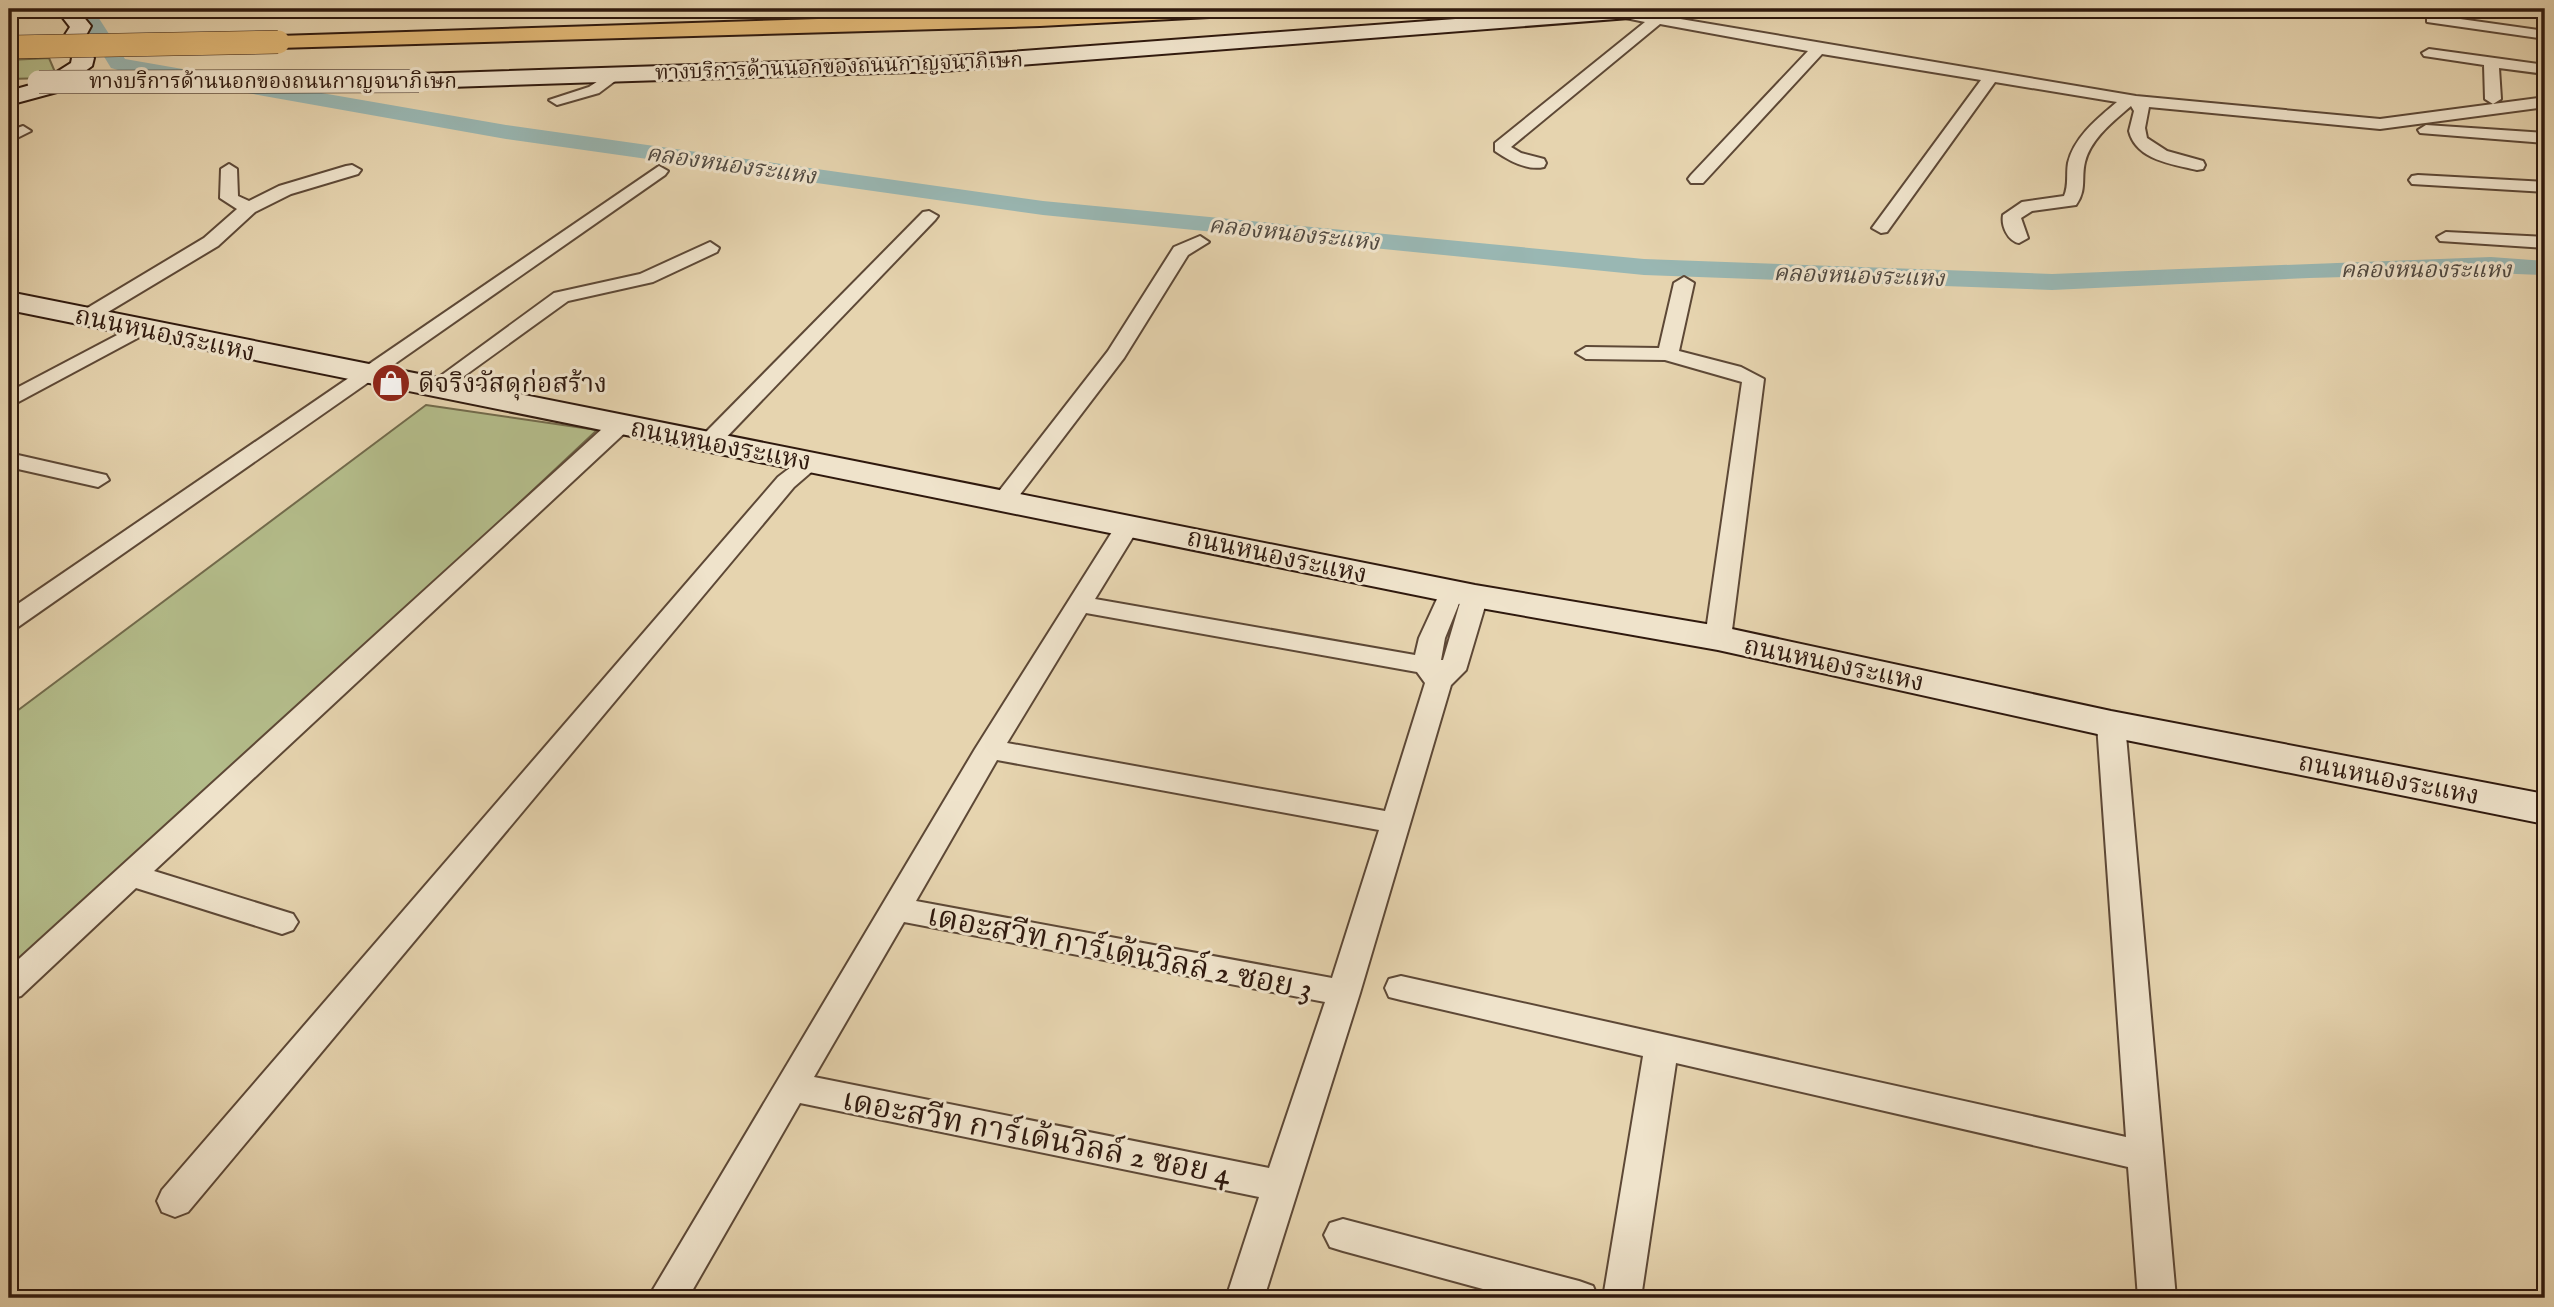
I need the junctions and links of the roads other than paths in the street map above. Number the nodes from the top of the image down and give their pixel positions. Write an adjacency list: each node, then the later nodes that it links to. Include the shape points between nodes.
1 (66, 9): 16 (main road, via 81,26 72,41 83,58 81,66 49,87)
2 (1247, 9): 8 (highway, bridge, via 1026,20)
3 (1662, 14): 9 (street); 13 (main road, ทางบริการด้านนอกของถนนกาญจนาภิเษก, via 1621,13 943,65); 24 (street, via 1501,147 1515,157)
4 (2432, 19): 7 (street)
5 (102, 22): 6 (highway)
6 (49, 23)
7 (2545, 35)
8 (9, 47)
9 (1818, 48): 14 (street); 29 (street)
10 (2429, 53): 11 (street)
11 (2491, 62): 12 (street); 17 (street)
12 (2545, 70)
13 (615, 75): 15 (main road, ทางบริการด้านนอกของถนนกาญจนาภิเษก, bridge, via 419,81); 18 (street, via 594,90)
14 (1991, 76): 19 (street); 34 (street)
15 (9, 82)
16 (9, 97)
17 (2493, 99)
18 (557, 100)
19 (2133, 100): 20 (street, via 2380,124); 25 (street, via 2143,110 2136,129 2138,139 2164,155); 36 (street, via 2085,140 2070,201 2028,206 2012,215)
20 (2545, 102)
21 (2417, 129): 22 (street)
22 (2539, 138): 23 (street)
23 (2545, 150)
24 (1538, 163)
25 (2197, 165)
26 (229, 169): 32 (street, via 229,198)
27 (352, 170): 32 (street, via 285,190)
28 (659, 171): 46 (street)
29 (1697, 179)
30 (2418, 180): 31 (street)
31 (2545, 187)
32 (249, 208): 42 (street, via 211,242)
33 (929, 216): 50 (street)
34 (1881, 228)
35 (2446, 237): 38 (street)
36 (2019, 238)
37 (1199, 242): 54 (street, via 1181,251 1117,354)
38 (2545, 243)
39 (710, 248): 47 (street, via 646,278 561,297)
40 (1684, 284): 45 (street)
41 (9, 301): 42 (main road, ถนนหนองระแหง)
42 (86, 317): 43 (main road, ถนนหนองระแหง)
43 (140, 329): 46 (main road, ถนนหนองระแหง); 48 (street)
44 (1586, 353): 45 (street)
45 (1668, 354): 59 (street, via 1685,363 1753,379)
46 (367, 375): 47 (main road, ถนนหนองระแหง); 58 (street)
47 (435, 388): 49 (main road, ถนนหนองระแหง)
48 (9, 401)
49 (621, 424): 50 (main road, ถนนหนองระแหง); 65 (street)
50 (709, 442): 52 (main road, ถนนหนองระแหง)
51 (9, 460): 53 (street)
52 (812, 462): 54 (main road, ถนนหนองระแหง); 75 (street, via 777,493)
53 (99, 480)
54 (1004, 500): 55 (main road, ถนนหนองระแหง)
55 (1129, 524): 56 (main road, ถนนหนองระแหง); 57 (street)
56 (1464, 593): 59 (main road, ถนนหนองระแหง); 60 (street)
57 (1079, 604): 60 (street); 62 (street)
58 (9, 622)
59 (1718, 638): 61 (main road, ถนนหนองระแหง)
60 (1440, 672): 64 (street)
61 (2110, 724): 63 (main road, ถนนหนองระแหง); 73 (street)
62 (989, 749): 64 (street); 66 (street)
63 (2545, 809)
64 (1396, 823): 70 (street)
65 (131, 875): 67 (street); 68 (street)
66 (896, 909): 70 (street, เดอะสวีท การ์เด้นวิลล์ 2 ซอย 3); 72 (street)
67 (282, 922)
68 (9, 987)
69 (1401, 988): 71 (street)
70 (1344, 993): 74 (street)
71 (1661, 1048): 73 (street); 80 (street)
72 (792, 1087): 74 (street, เดอะสวีท การ์เด้นวิลล์ 2 ซอย 4); 77 (street)
73 (2145, 1156): 81 (street)
74 (1282, 1186): 78 (street)
75 (175, 1201)
76 (1343, 1235): 79 (street)
77 (667, 1298)
78 (1245, 1298)
79 (1578, 1298)
80 (1622, 1298)
81 (2157, 1298)

